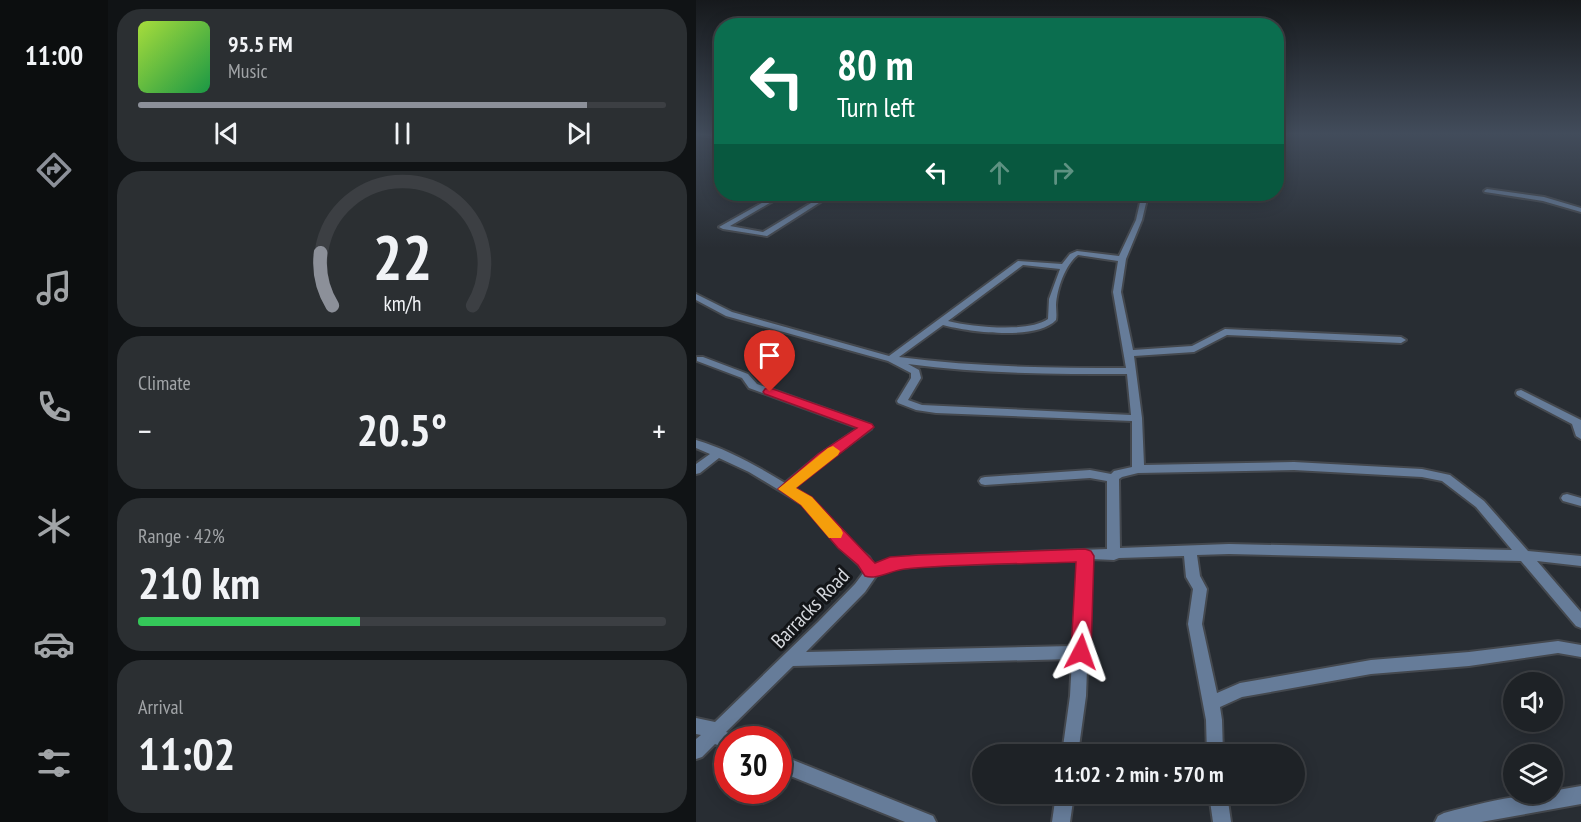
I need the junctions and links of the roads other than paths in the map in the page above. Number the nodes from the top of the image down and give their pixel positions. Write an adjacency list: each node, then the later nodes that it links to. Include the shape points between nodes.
1 (1487, 191): 5 (street, via 1544,199)
2 (769, 201): 3 (street, via 723,227 764,234)
3 (818, 201)
4 (1143, 201): 6 (street)
5 (1581, 210)
6 (1122, 259): 7 (street, via 1077,253); 11 (street, via 1117,292)
7 (1064, 267): 9 (street, via 1021,262); 9 (street, via 1052,305 1052,320 1045,325 989,330)
8 (696, 297): 13 (street, via 729,314)
9 (943, 322): 13 (street)
10 (1401, 340): 11 (street, via 1225,332 1194,349)
11 (1129, 353): 14 (street)
12 (700, 358): 24 (street, via 746,376 753,386 867,427)
13 (891, 359): 14 (street, via 1048,371); 16 (street, via 916,372 902,401 920,408)
14 (1131, 371): 16 (street)
15 (1521, 393): 17 (street, via 1577,422)
16 (1137, 418): 21 (street)
17 (1581, 436)
18 (696, 444): 19 (street, Barracks Road)
19 (719, 453): 20 (street); 24 (street, Barracks Road)
20 (696, 470)
21 (1138, 470): 22 (street); 30 (street, via 1294,466 1435,475 1455,483 1480,504)
22 (1113, 478): 23 (street, via 1090,474); 28 (street)
23 (986, 481)
24 (786, 489): 32 (street, Barracks Road, via 806,501)
25 (1567, 498): 26 (street)
26 (1581, 502)
27 (1190, 552): 28 (street); 30 (street, via 1229,549); 37 (street, via 1193,576 1200,589 1195,624)
28 (1114, 555): 29 (street)
29 (1085, 556): 32 (street, via 919,561 890,564); 35 (street)
30 (1526, 556): 31 (street); 33 (street)
31 (1581, 561)
32 (871, 572): 36 (street, Barracks Road)
33 (1580, 622)
34 (1579, 646): 37 (street, via 1361,669 1240,690)
35 (1081, 652): 36 (street); 42 (street)
36 (791, 659): 39 (street, Barracks Road)
37 (1210, 704): 43 (street)
38 (696, 726): 40 (street)
39 (728, 726)
40 (714, 734)
41 (714, 739): 44 (street, Barracks Road)
42 (1071, 744)
43 (1215, 744)
44 (696, 751)
45 (792, 768): 49 (street)
46 (1581, 795): 52 (street)
47 (1064, 804): 50 (street)
48 (1219, 804): 51 (street)
49 (927, 822)
50 (1061, 822)
51 (1222, 822)
52 (1444, 822)

